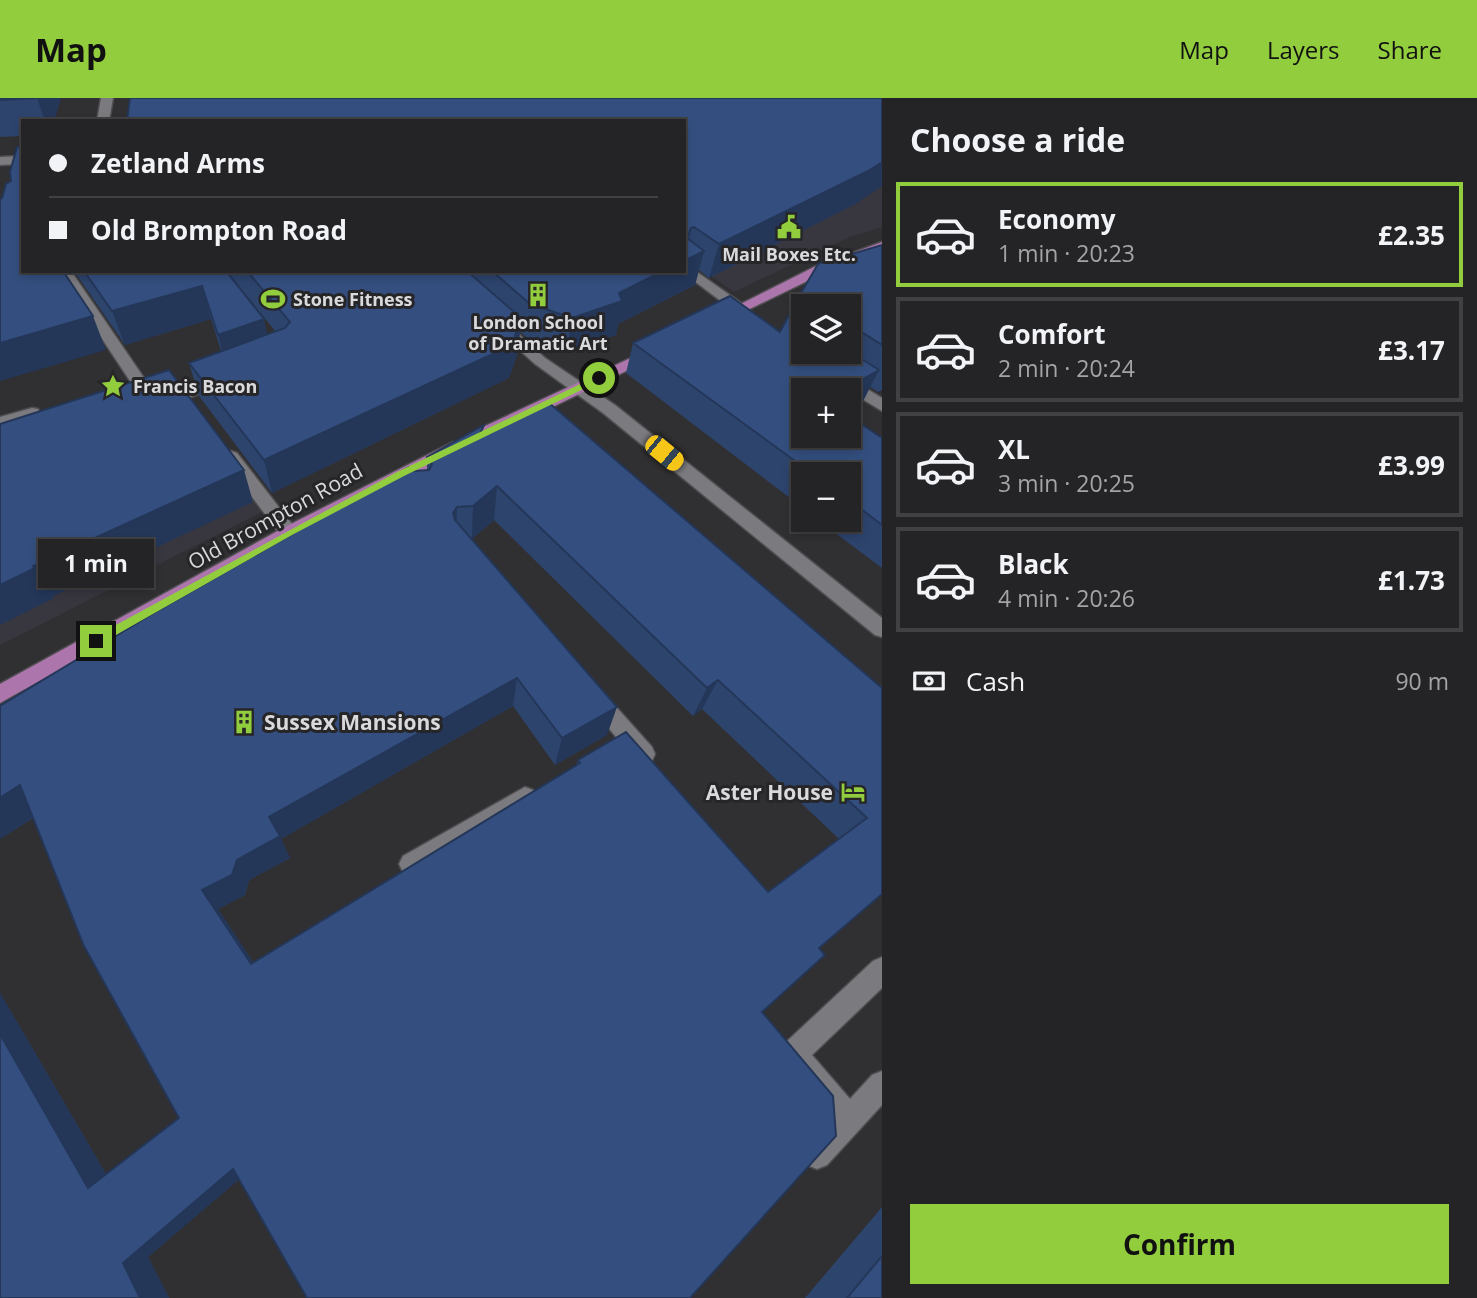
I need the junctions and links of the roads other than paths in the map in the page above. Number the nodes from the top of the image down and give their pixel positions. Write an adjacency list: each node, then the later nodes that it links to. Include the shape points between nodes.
1 (107, 98): 2 (street)
2 (103, 119)
3 (0, 161): 4 (street)
4 (21, 167)
5 (882, 246): 8 (main road)
6 (686, 268): 8 (street)
7 (65, 273): 14 (street, via 154,404 188,399)
8 (739, 308): 10 (street); 11 (main road)
9 (490, 316): 15 (street)
10 (759, 322)
11 (705, 326)
12 (670, 344): 15 (main road, Old Brompton Road)
13 (827, 369): 16 (street)
14 (234, 375)
15 (578, 388): 20 (main road, Old Brompton Road, via 405,479); 21 (street)
16 (882, 406)
17 (32, 413): 18 (street)
18 (0, 423)
19 (224, 448): 20 (street)
20 (289, 533): 23 (main road, Old Brompton Road)
21 (882, 629)
22 (583, 684): 24 (street)
23 (0, 694)
24 (629, 736): 25 (street); 26 (street)
25 (606, 750)
26 (655, 766)
27 (549, 783): 28 (street)
28 (411, 864)
29 (882, 970): 31 (street, via 794,1054)
30 (882, 1084): 31 (street)
31 (849, 1120): 32 (street)
32 (795, 1179)

